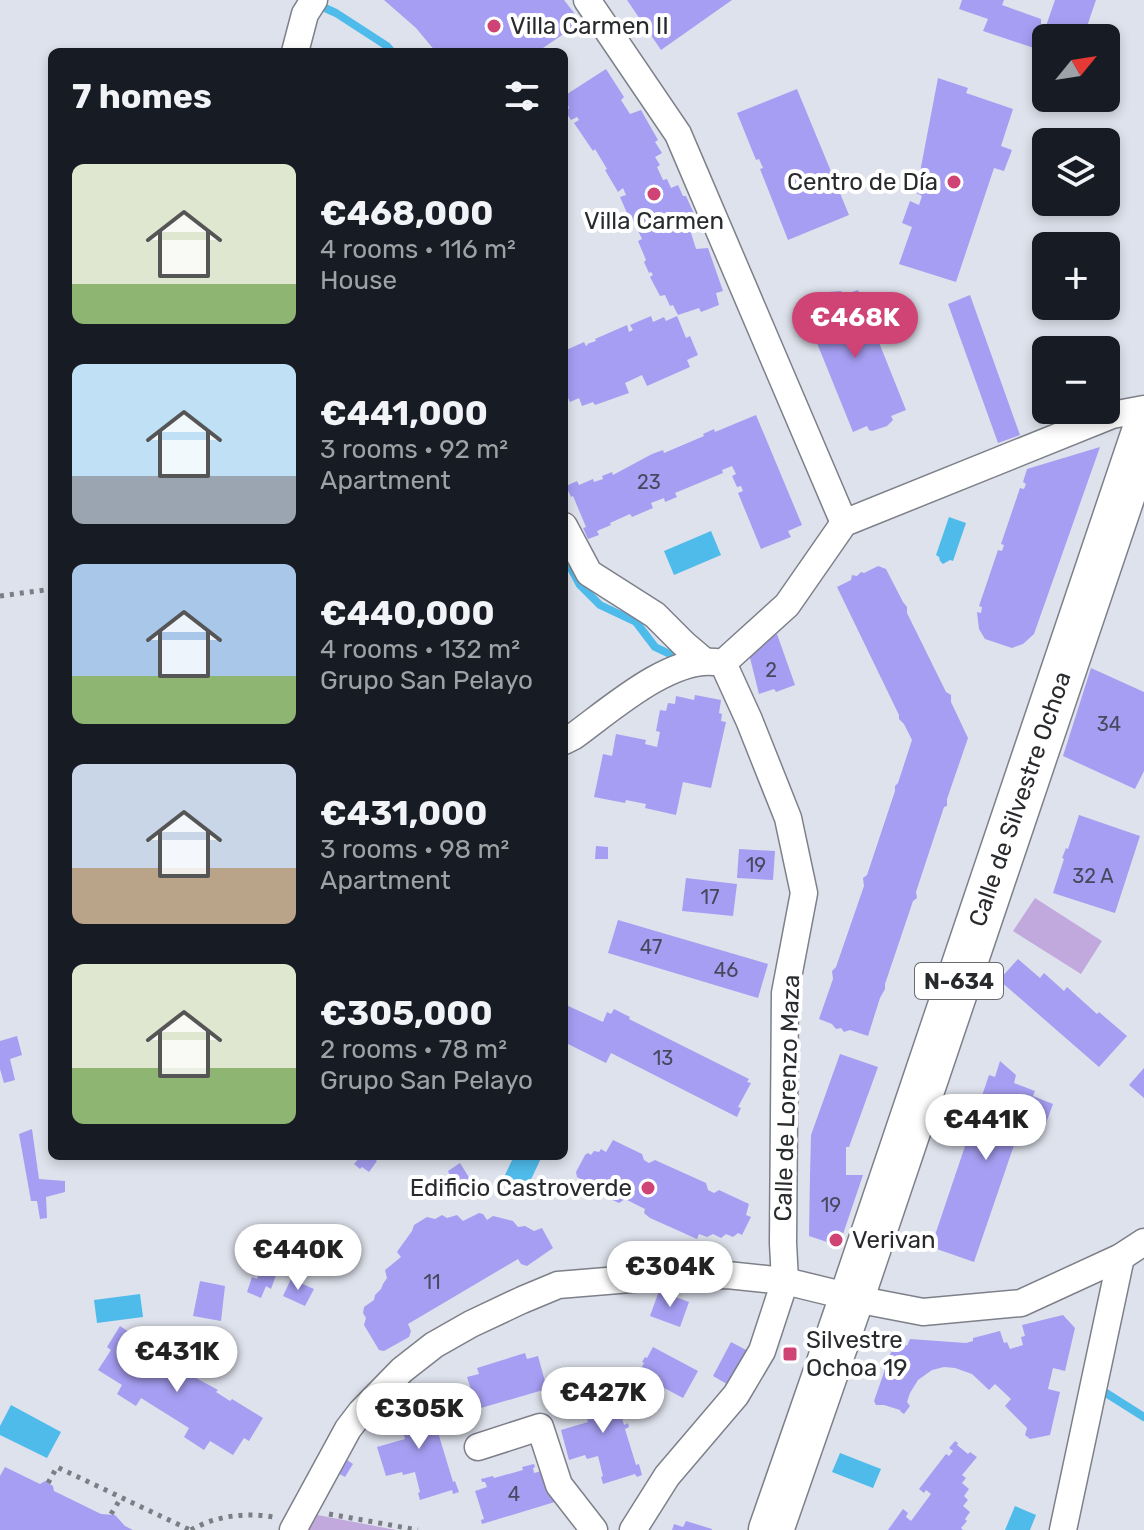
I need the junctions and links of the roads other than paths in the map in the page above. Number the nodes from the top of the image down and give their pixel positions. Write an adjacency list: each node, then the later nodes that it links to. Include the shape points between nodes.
1 (587, 0): 6 (street, via 678,134)
2 (309, 7): 3 (street)
3 (296, 48)
4 (1144, 409): 6 (street, via 1112,415)
5 (1144, 432): 13 (highway, Calle de Silvestre Ochoa / N-634)
6 (844, 523): 8 (street, via 787,605)
7 (568, 534): 8 (street, via 589,573 655,615 684,644)
8 (713, 662): 9 (street, via 671,670); 12 (street, Calle de Lorenzo Maza, via 749,720 788,818 804,893 785,993)
9 (568, 739)
10 (1144, 1242): 11 (street)
11 (1121, 1257): 13 (street, via 1021,1303 923,1312); 19 (street)
12 (785, 1281): 13 (street); 15 (street, via 667,1276 558,1285 471,1324 402,1370 361,1412); 17 (street, Calle de Lorenzo Maza, via 762,1351 736,1395 667,1476)
13 (852, 1297): 18 (highway, Calle de Silvestre Ochoa / N-634)
14 (478, 1447): 16 (street, via 540,1427 559,1485)
15 (298, 1521)
16 (594, 1530)
17 (633, 1530)
18 (771, 1530)
19 (1063, 1530)

